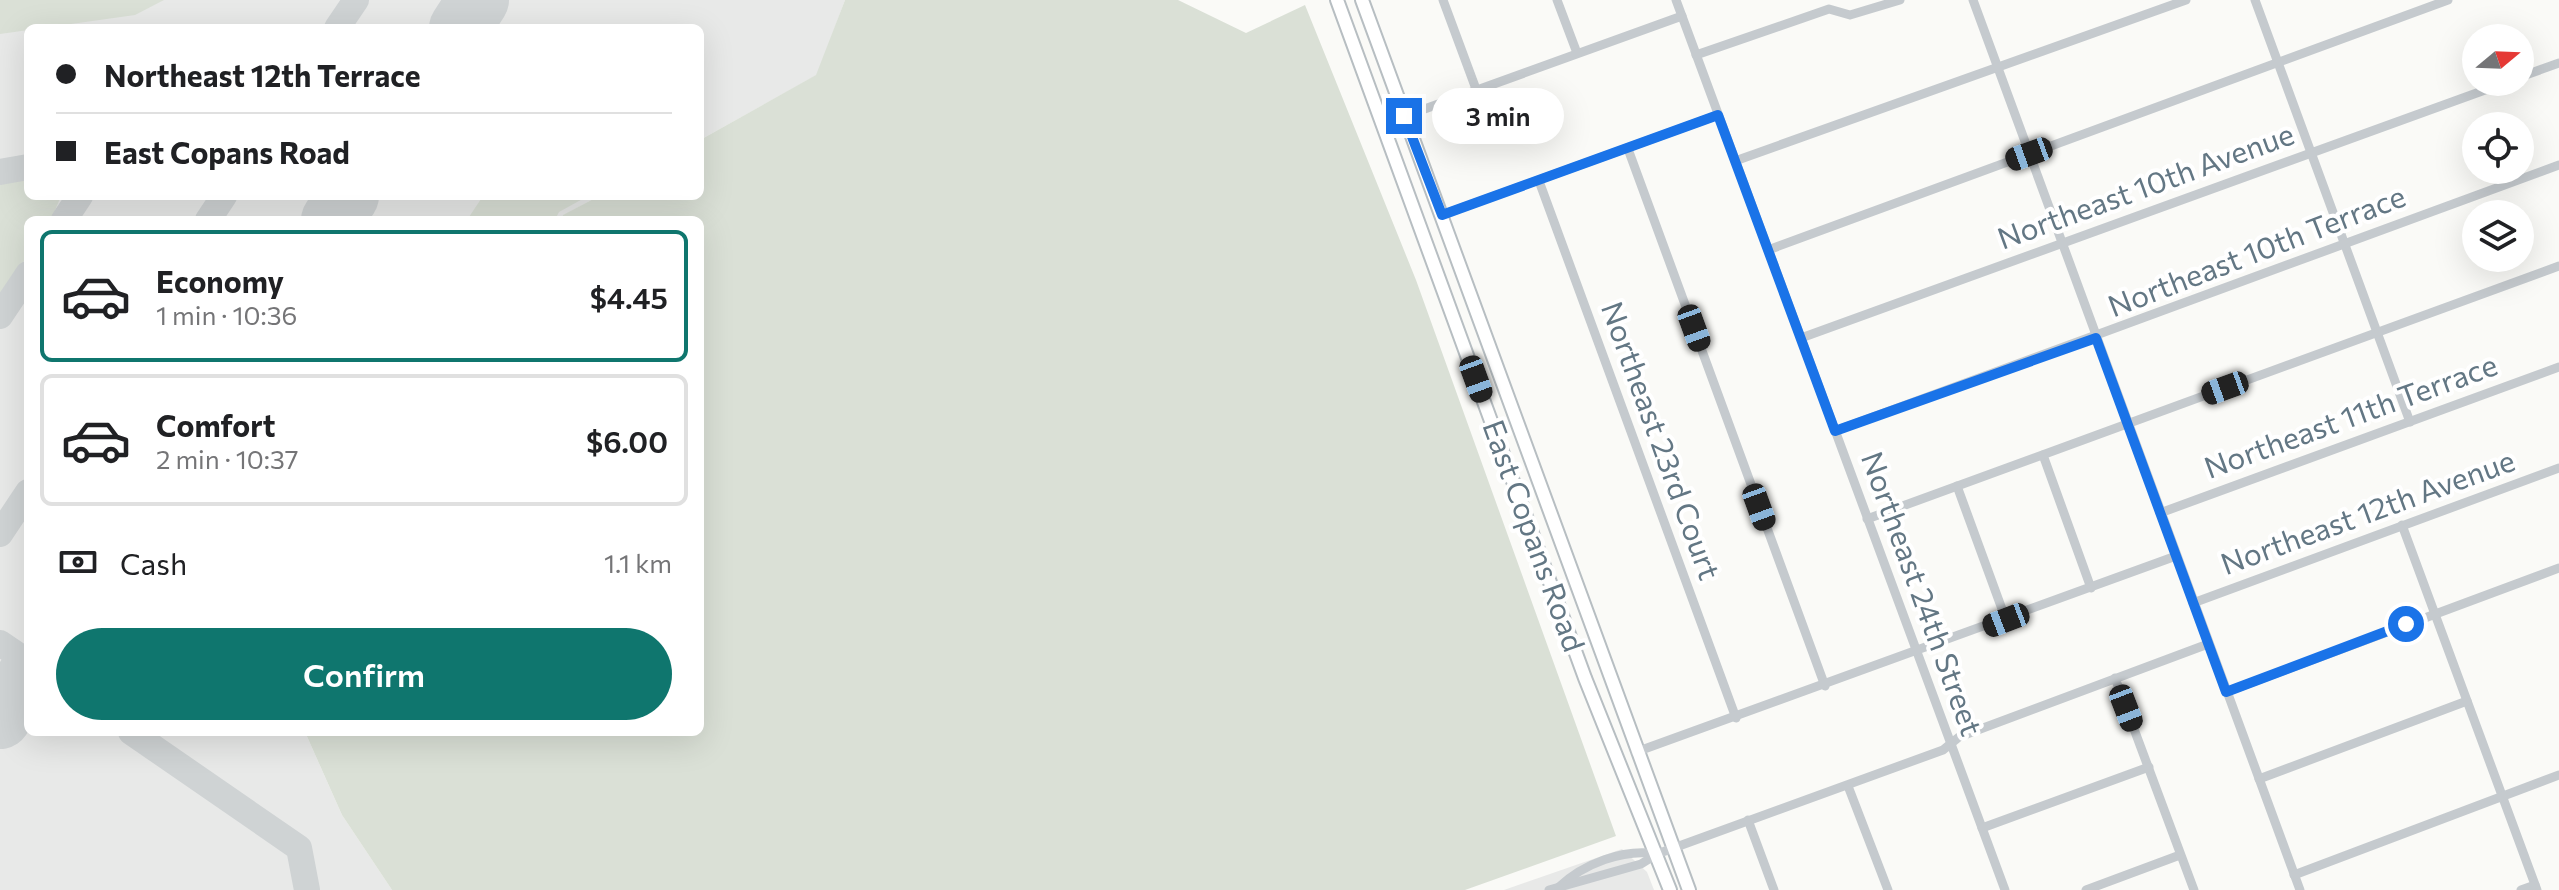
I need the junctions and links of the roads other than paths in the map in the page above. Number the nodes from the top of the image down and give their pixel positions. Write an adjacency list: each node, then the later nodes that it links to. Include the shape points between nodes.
1 (1337, 0): 23 (main road, East Copans Road)
2 (1362, 0): 22 (main road, East Copans Road)
3 (1443, 0): 19 (street)
4 (1557, 0): 13 (street)
5 (1676, 0): 12 (street, Northeast 24th Street)
6 (1900, 0): 11 (street, via 1850,15)
7 (1973, 0): 17 (street)
8 (2186, 0): 17 (street)
9 (2255, 0): 15 (street)
10 (2448, 0): 15 (street)
11 (1828, 4): 14 (street)
12 (1682, 16): 13 (street); 14 (street, Northeast 24th Street)
13 (1577, 53): 19 (street)
14 (1696, 55): 21 (street, Northeast 24th Street)
15 (2277, 61): 25 (street); 26 (street)
16 (2559, 63): 18 (street)
17 (1997, 67): 26 (street); 27 (street)
18 (2534, 72)
19 (1476, 89): 22 (street)
20 (2468, 96): 25 (street, Northeast 10th Avenue)
21 (1718, 115): 24 (street); 27 (street, Northeast 24th Street)
22 (1404, 116): 23 (street); 30 (main road, East Copans Road)
23 (1383, 124): 71 (main road, East Copans Road, via 1585,678)
24 (1628, 149): 29 (street); 57 (street)
25 (2311, 153): 31 (street, Northeast 10th Avenue); 32 (street)
26 (2029, 154): 31 (street); 33 (street)
27 (1735, 161): 33 (street, Northeast 24th Street)
28 (2559, 165): 32 (street, Northeast 10th Terrace)
29 (1539, 181): 30 (street); 60 (street, Northeast 23rd Court)
30 (1442, 215): 62 (main road, East Copans Road)
31 (2061, 242): 36 (street, Northeast 10th Avenue); 37 (street)
32 (2344, 244): 35 (street); 37 (street, Northeast 10th Terrace)
33 (1768, 250): 36 (street, Northeast 24th Street)
34 (2559, 266): 35 (street)
35 (2377, 332): 39 (street); 40 (street)
36 (1801, 338): 41 (street, Northeast 24th Street)
37 (2096, 338): 40 (street); 41 (street, Northeast 10th Terrace)
38 (2559, 367): 39 (street, Northeast 11th Terrace)
39 (2410, 422): 45 (street, Northeast 11th Terrace)
40 (2128, 424): 42 (street); 45 (street)
41 (1835, 431): 46 (street, Northeast 24th Street)
42 (2043, 455): 44 (street); 50 (street)
43 (2559, 468): 47 (street, Northeast 12th Avenue)
44 (1957, 486): 46 (street); 53 (street)
45 (2160, 513): 48 (street)
46 (1867, 519): 55 (street, Northeast 24th Street)
47 (2402, 525): 51 (street, Northeast 12th Avenue); 52 (street)
48 (2176, 556): 50 (street, Northeast 12th Avenue); 51 (street)
49 (2559, 568): 52 (street)
50 (2091, 588): 53 (street, Northeast 12th Avenue)
51 (2193, 603): 54 (street)
52 (2435, 613): 58 (street); 59 (street)
53 (2006, 620): 55 (street, Northeast 12th Avenue)
54 (2208, 644): 56 (street); 58 (street)
55 (1917, 653): 57 (street, Northeast 12th Avenue); 61 (street, Northeast 24th Street)
56 (2115, 678): 61 (street, via 1959,737); 63 (street)
57 (1825, 686): 60 (street, Northeast 12th Avenue)
58 (2226, 692): 65 (street)
59 (2467, 701): 65 (street); 67 (street)
60 (1736, 718): 62 (street, Northeast 12th Avenue)
61 (1951, 745): 66 (street); 69 (street, Northeast 24th Street)
62 (1636, 752): 70 (main road, East Copans Road)
63 (2149, 767): 69 (street); 72 (street)
64 (2559, 775): 67 (street)
65 (2259, 779): 73 (street)
66 (1848, 786): 68 (street); 79 (street)
67 (2502, 796): 73 (street); 74 (street)
68 (1748, 820): 70 (street); 78 (street)
69 (1982, 828): 80 (street, Northeast 24th Street)
70 (1674, 848): 71 (street); 77 (main road, East Copans Road)
71 (1657, 854): 75 (street, via 1635,851 1583,869); 76 (main road, East Copans Road)
72 (2180, 855): 81 (street); 82 (street)
73 (2294, 875): 83 (street)
74 (2536, 887): 84 (street)
75 (1554, 889)
76 (1670, 890)
77 (1689, 890)
78 (1774, 890)
79 (1888, 890)
80 (2005, 890)
81 (2086, 890)
82 (2194, 890)
83 (2300, 890)
84 (2521, 890)

